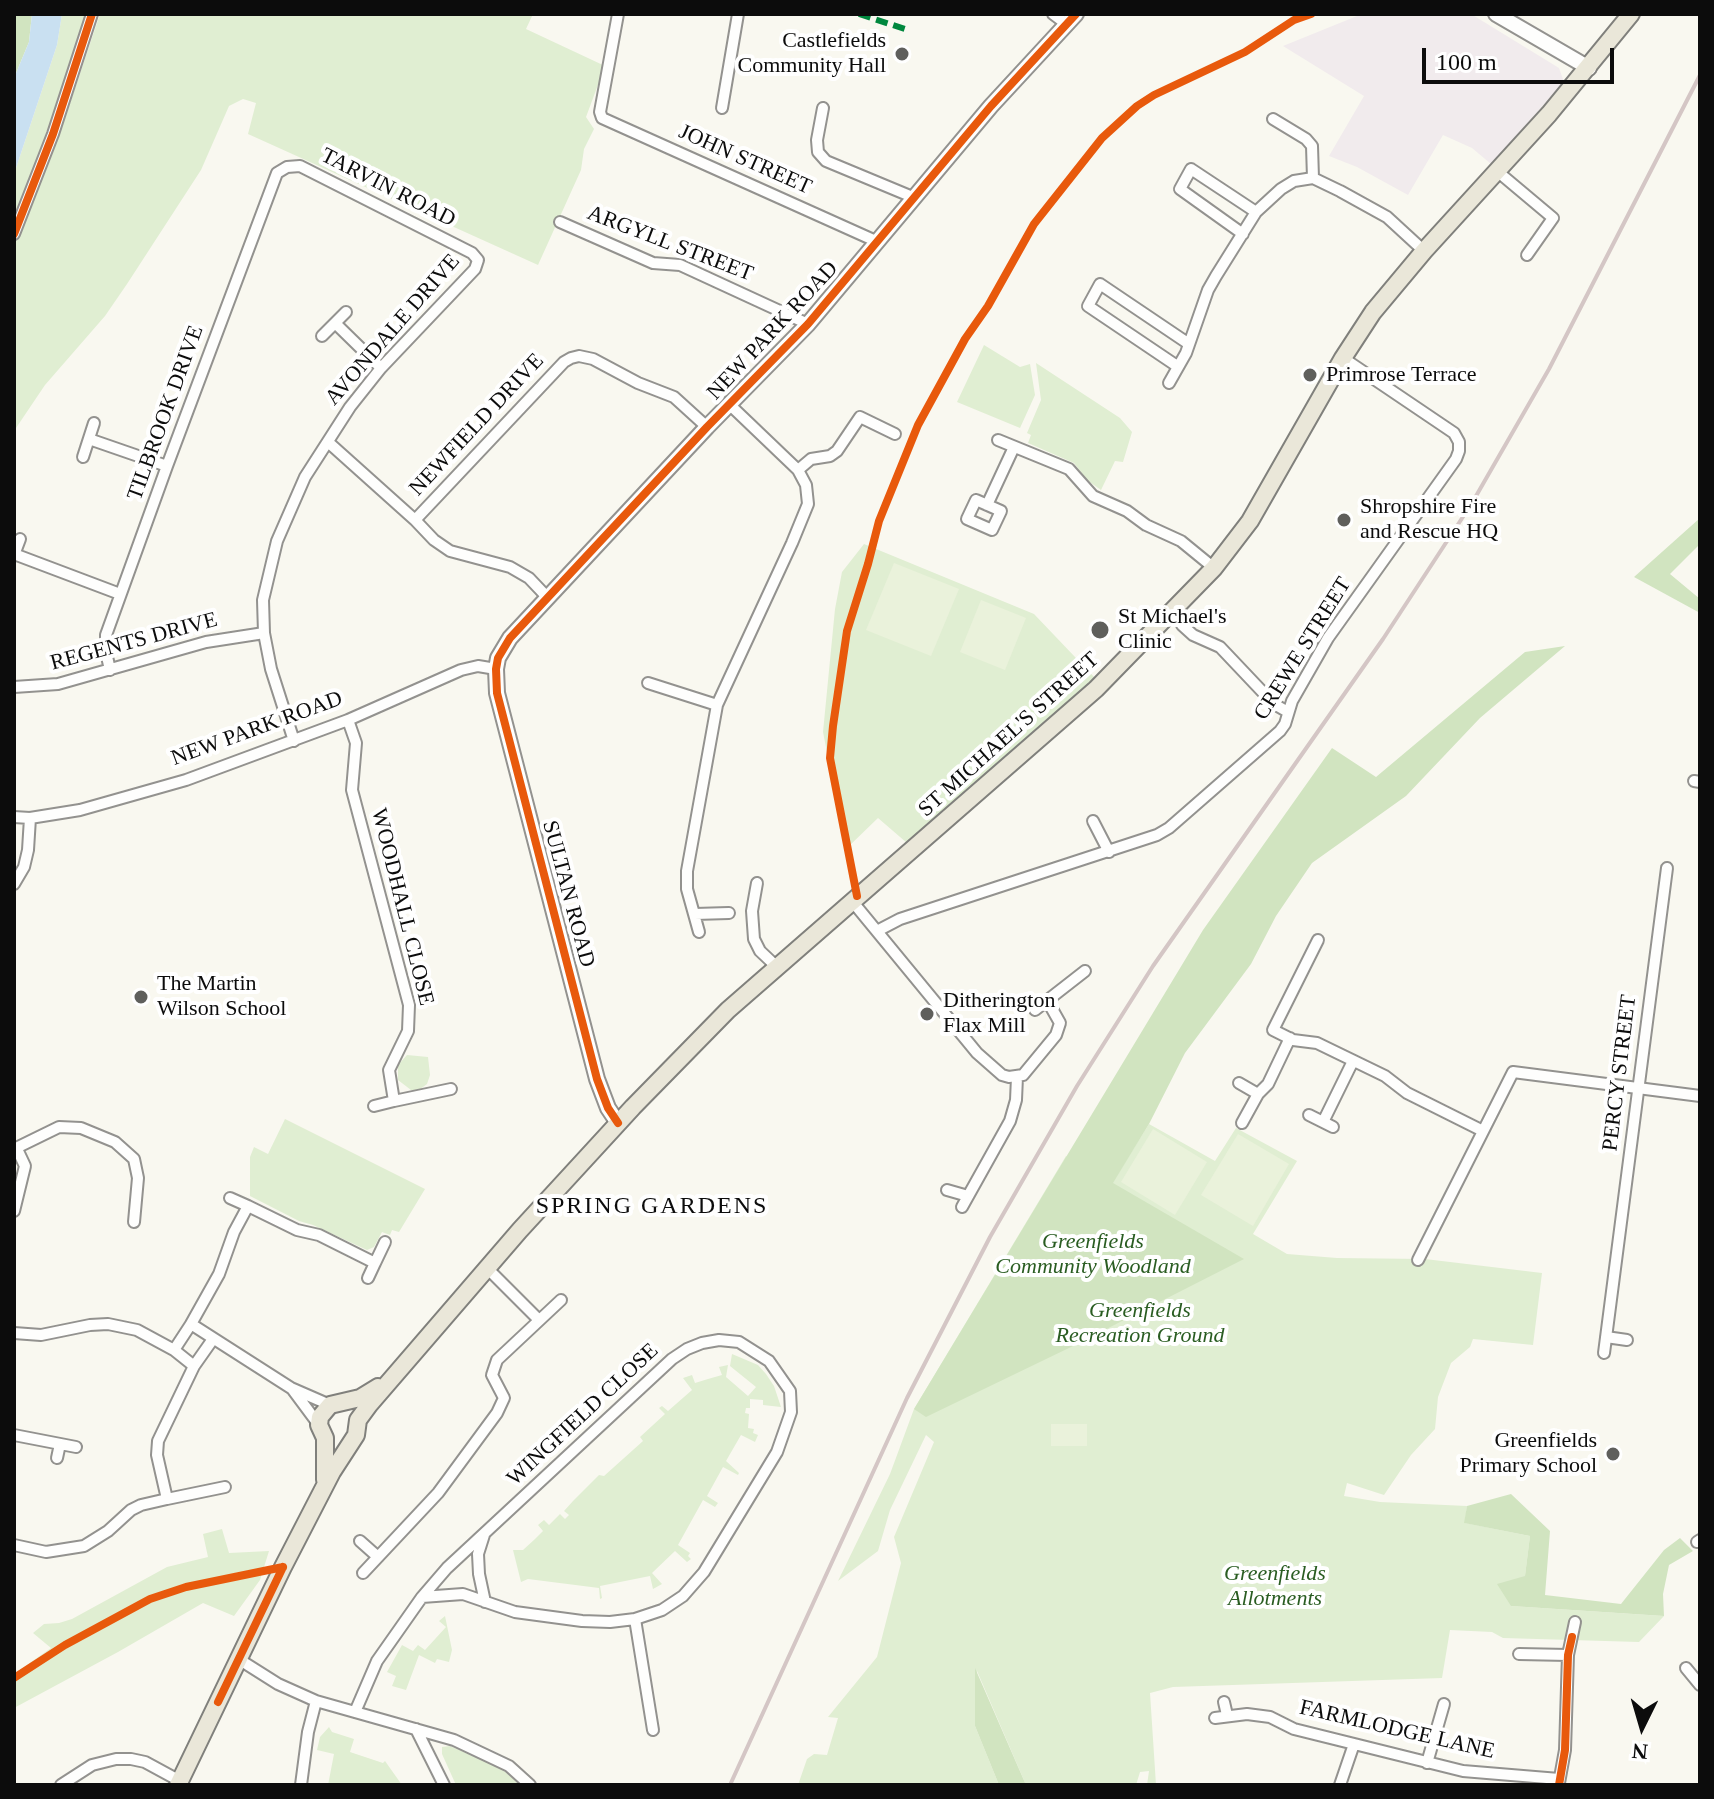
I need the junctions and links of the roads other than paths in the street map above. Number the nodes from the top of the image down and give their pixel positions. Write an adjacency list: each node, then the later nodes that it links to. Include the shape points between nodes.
1 (92, 14): 17 (street)
2 (618, 14): 19 (street, JOHN STREET, via 602,118)
3 (738, 14): 8 (street)
4 (1496, 14): 7 (street)
5 (1631, 14): 7 (main road, ST MICHAEL'S STREET)
6 (1065, 17): 14 (street, NEW PARK ROAD)
7 (1589, 68): 11 (main road, ST MICHAEL'S STREET)
8 (722, 108)
9 (823, 108): 14 (street, via 817,140 826,161)
10 (1273, 119): 13 (street, via 1312,146)
11 (1497, 171): 20 (main road, ST MICHAEL'S STREET); 21 (street, via 1553,218)
12 (277, 173): 22 (street, TARVIN ROAD, via 300,166); 41 (street, TILBROOK DRIVE)
13 (1313, 178): 15 (street, via 1294,181); 20 (street, via 1387,217)
14 (915, 198): 19 (street, NEW PARK ROAD)
15 (1256, 212): 18 (street); 18 (street, via 1191,169 1180,189)
16 (560, 222): 25 (street, ARGYLL STREET, via 653,263 680,265)
17 (14, 234)
18 (1243, 234): 27 (street, via 1208,290)
19 (878, 242): 25 (street, NEW PARK ROAD)
20 (1424, 251): 28 (main road, ST MICHAEL'S STREET)
21 (1527, 255)
22 (478, 260): 30 (street, AVONDALE DRIVE)
23 (346, 312): 24 (street)
24 (335, 323): 26 (street); 30 (street)
25 (808, 324): 32 (street, NEW PARK ROAD)
26 (322, 336)
27 (1189, 344): 29 (street); 29 (street, via 1100,284 1088,306)
28 (1343, 358): 47 (main road, ST MICHAEL'S STREET, via 1250,521); 57 (street, CREWE STREET, via 1454,433 1459,442 1456,459 1328,638)
29 (1177, 366): 31 (street)
30 (381, 368): 38 (street, AVONDALE DRIVE)
31 (1169, 383)
32 (729, 404): 34 (street, NEW PARK ROAD); 42 (street)
33 (94, 423): 36 (street)
34 (707, 427): 44 (street, NEWFIELD DRIVE, via 674,397 593,359 571,358); 49 (street, NEW PARK ROAD)
35 (895, 434): 42 (street, via 860,417 837,451 811,459)
36 (89, 439): 40 (street); 41 (street)
37 (998, 440): 39 (street)
38 (328, 442): 44 (street); 51 (street, AVONDALE DRIVE, via 305,477 277,541 263,600)
39 (1014, 447): 43 (street); 47 (street, via 1069,469 1093,496 1181,541)
40 (83, 457)
41 (167, 466): 48 (street, TILBROOK DRIVE)
42 (798, 470): 56 (street, via 806,485 805,514)
43 (987, 505)
44 (415, 520): 49 (street, NEWFIELD DRIVE, via 450,551 510,567)
45 (20, 539): 46 (street)
46 (14, 554): 48 (street)
47 (1214, 568): 67 (main road, ST MICHAEL'S STREET, via 1096,689)
48 (120, 594): 53 (street, TILBROOK DRIVE, via 106,635)
49 (548, 598): 52 (street, NEW PARK ROAD, via 510,638)
50 (1182, 625): 57 (street, via 1220,647)
51 (264, 633): 53 (street, REGENTS DRIVE, via 206,642); 59 (street, AVONDALE DRIVE)
52 (496, 669): 58 (street, NEW PARK ROAD, via 461,670); 88 (street, SULTAN ROAD, via 497,693 597,1079)
53 (110, 670): 55 (street, REGENTS DRIVE, via 58,684)
54 (648, 683): 56 (street)
55 (14, 687)
56 (717, 705): 69 (street, via 687,871)
57 (1288, 712): 63 (street, CREWE STREET, via 1280,731 1169,828)
58 (348, 720): 59 (street, NEW PARK ROAD); 85 (street, WOODHALL CLOSE, via 356,743 352,790 409,1005 408,1031 389,1070)
59 (294, 741): 61 (street, NEW PARK ROAD, via 119,801)
60 (14, 817): 61 (street, NEW PARK ROAD)
61 (30, 818): 66 (street, via 24,867)
62 (1093, 821): 63 (street)
63 (1109, 852): 70 (street, CREWE STREET)
64 (1667, 868): 81 (street, PERCY STREET)
65 (757, 883): 73 (street, via 754,939)
66 (14, 884)
67 (852, 901): 70 (street); 73 (main road, ST MICHAEL'S STREET)
68 (729, 913): 69 (street)
69 (695, 914): 71 (street)
70 (877, 931): 79 (street, via 977,1053 997,1071)
71 (699, 932)
72 (1318, 940): 77 (street, via 1273,1030)
73 (778, 968): 88 (main road, ST MICHAEL'S STREET, via 728,1010)
74 (1085, 971): 75 (street)
75 (1047, 1000): 76 (street); 79 (street, via 1059,1029 1029,1070)
76 (1035, 1010)
77 (1290, 1038): 78 (street, via 1317,1043); 83 (street)
78 (1353, 1061): 87 (street, via 1328,1124); 90 (street)
79 (1017, 1077): 93 (street, via 1010,1121)
80 (1239, 1083): 83 (street)
81 (1638, 1088): 84 (street); 90 (street, via 1513,1072); 108 (street, PERCY STREET)
82 (451, 1089): 85 (street)
83 (1258, 1094): 89 (street)
84 (1700, 1096)
85 (394, 1101): 86 (street)
86 (374, 1106)
87 (1309, 1115)
88 (618, 1123): 102 (main road, ST MICHAEL'S STREET)
89 (1242, 1123)
90 (1483, 1131): 100 (street)
91 (15, 1149): 97 (street, via 25,1166); 98 (street, via 59,1127 81,1128 115,1142 134,1159)
92 (947, 1190): 93 (street)
93 (968, 1196): 96 (street)
94 (230, 1198): 95 (street)
95 (248, 1206): 101 (street); 106 (street)
96 (962, 1207)
97 (14, 1211)
98 (134, 1222)
99 (385, 1242): 101 (street)
100 (1418, 1260)
101 (375, 1263): 103 (street)
102 (487, 1268): 105 (street); 114 (main road, ST MICHAEL'S STREET)
103 (368, 1278)
104 (561, 1300): 105 (street)
105 (538, 1319): 130 (street, via 494,1365 493,1379 503,1394 497,1413 455,1473)
106 (191, 1324): 109 (street); 111 (street)
107 (14, 1334): 111 (street, via 108,1324 137,1330)
108 (1606, 1337): 110 (street); 112 (street, PERCY STREET)
109 (213, 1339): 113 (street); 115 (street)
110 (1627, 1340)
111 (174, 1350): 113 (street)
112 (1604, 1353)
113 (194, 1366): 126 (street, via 158,1441)
114 (398, 1371): 116 (main road, via 372,1391); 117 (main road)
115 (291, 1388): 116 (street); 118 (street)
116 (337, 1405): 117 (main road, via 355,1412); 118 (main road, via 324,1410)
117 (358, 1420): 120 (main road)
118 (322, 1432): 120 (main road, via 333,1443); 125 (main road)
119 (14, 1435): 121 (street)
120 (350, 1440): 125 (main road)
121 (60, 1444): 122 (street); 123 (street)
122 (76, 1447)
123 (57, 1458)
124 (225, 1487): 126 (street)
125 (324, 1487): 138 (main road)
126 (167, 1499): 129 (street, via 131,1510 84,1546 46,1552)
127 (485, 1534): 132 (street, WINGFIELD CLOSE); 133 (street, via 478,1554); 134 (street, WINGFIELD CLOSE, via 672,1359 719,1340 755,1350 790,1391 791,1412 777,1452 704,1572 683,1596)
128 (360, 1541): 130 (street)
129 (14, 1545)
130 (378, 1557): 131 (street)
131 (363, 1573)
132 (422, 1597): 133 (street, WINGFIELD CLOSE, via 463,1594); 144 (street, WINGFIELD CLOSE, via 377,1661)
133 (485, 1602): 134 (street, WINGFIELD CLOSE, via 515,1612 582,1621)
134 (635, 1619): 148 (street)
135 (1575, 1622): 137 (street)
136 (1519, 1654): 137 (street)
137 (1568, 1655): 151 (street)
138 (240, 1660): 141 (street); 152 (main road)
139 (1686, 1668): 140 (street)
140 (1700, 1685)
141 (316, 1701): 144 (street); 154 (street)
142 (1224, 1702): 145 (street)
143 (1444, 1704): 150 (street)
144 (355, 1712): 147 (street)
145 (1227, 1715): 146 (street, FARMLODGE LANE); 149 (street, FARMLODGE LANE, via 1270,1717 1294,1729)
146 (1215, 1718)
147 (416, 1729): 155 (street); 156 (street, via 509,1766)
148 (653, 1730)
149 (1354, 1744): 150 (street, FARMLODGE LANE); 157 (street)
150 (1427, 1763): 151 (street, FARMLODGE LANE)
151 (1559, 1782)
152 (179, 1783): 153 (street, via 145,1762 116,1759 92,1765)
153 (61, 1785)
154 (301, 1785)
155 (444, 1785)
156 (530, 1785)
157 (1340, 1785)

